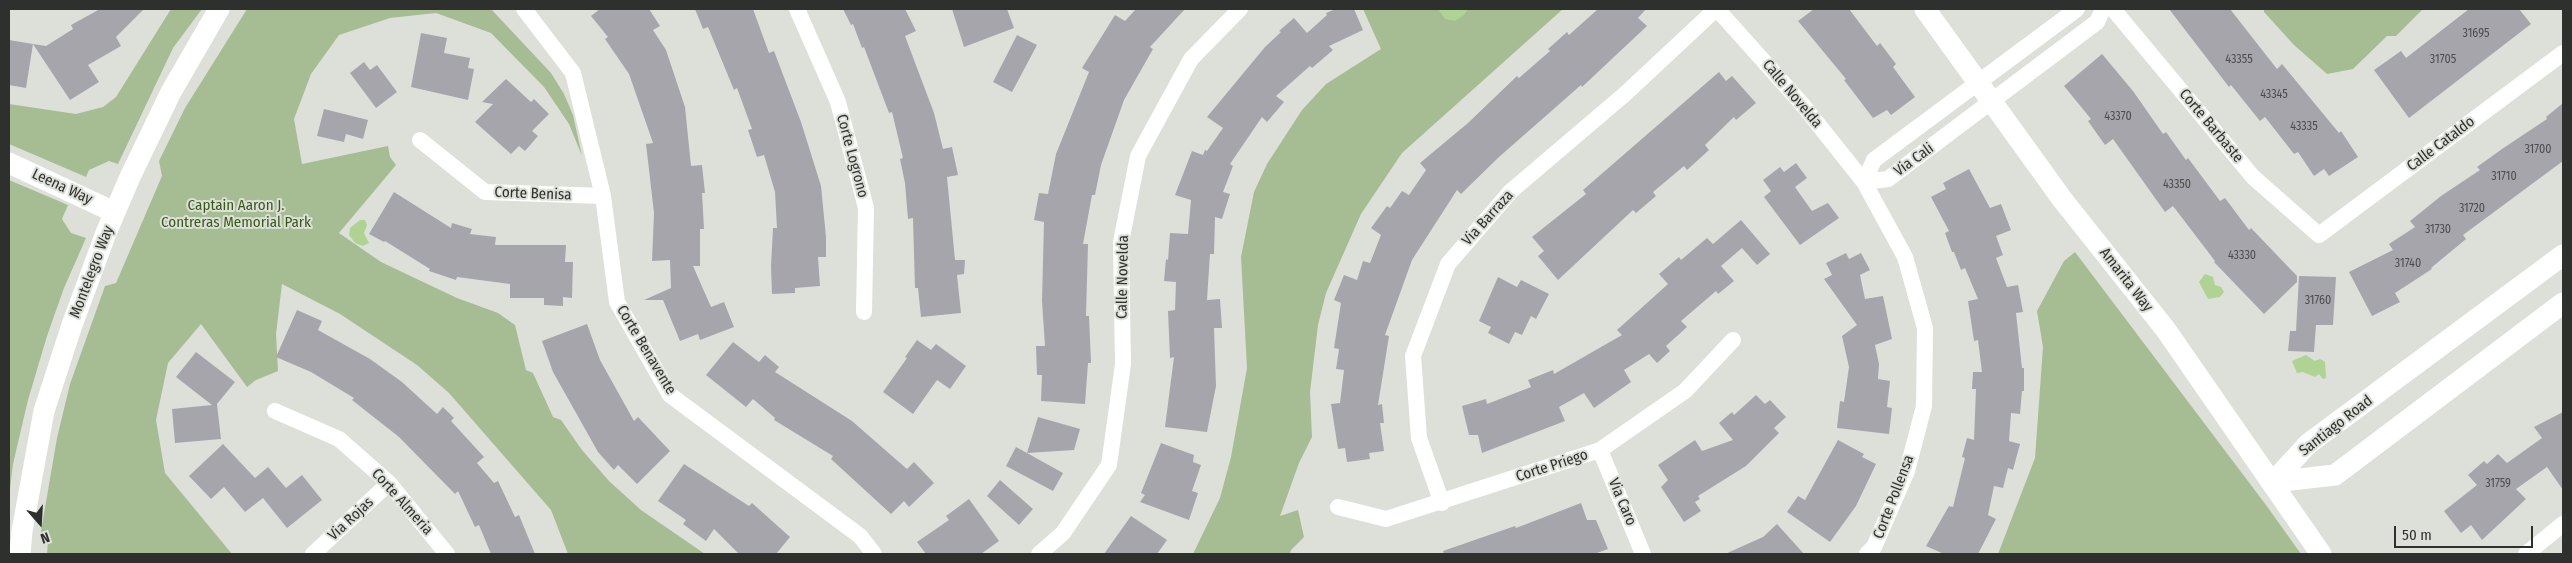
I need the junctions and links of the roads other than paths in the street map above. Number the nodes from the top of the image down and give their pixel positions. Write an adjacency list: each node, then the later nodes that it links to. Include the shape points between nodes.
1 (220, 9): 17 (street, Montelegro Way, via 171,92)
2 (524, 9): 16 (street, Corte Benavente, via 573,73)
3 (797, 9): 21 (street, Corte Logrono, via 838,102 866,208)
4 (1240, 9): 34 (street, Calle Novelda, via 1191,59 1138,156 1121,242 1123,364 1109,465 1063,533)
5 (1717, 9): 15 (street, Calle Novelda, via 1802,104); 27 (street, Via Barraza, via 1625,94 1511,191 1448,264 1413,356 1419,438)
6 (1925, 9): 11 (street, Amarita Way)
7 (2077, 9): 11 (street, Via Cali)
8 (2103, 9): 12 (street, Via Cali, via 2097,22)
9 (2113, 9): 18 (street, Corte Barbaste, via 2253,177)
10 (2563, 53): 18 (street, Calle Cataldo)
11 (1976, 83): 12 (street, Amarita Way); 15 (street, Via Cali, via 1874,160)
12 (1992, 102): 15 (street, Via Cali, via 1888,179); 25 (street, Amarita Way, via 2062,199 2166,330)
13 (420, 140): 16 (street, Corte Benisa, via 485,192)
14 (9, 164): 17 (street, Leena Way)
15 (1864, 182): 36 (street, Corte Pollensa, via 1905,256 1925,328 1924,406 1907,471 1874,547)
16 (603, 196): 33 (street, Corte Benavente, via 617,302 670,395 860,536)
17 (114, 212): 30 (street, Montelegro Way, via 44,411)
18 (2318, 235)
19 (2563, 254): 25 (street, Santiago Road, via 2308,444)
20 (2563, 303): 25 (street, Santiago Road, via 2335,475)
21 (864, 312)
22 (1733, 340): 24 (street, Corte Priego, via 1684,391)
23 (275, 411): 26 (street, Corte Almeria, via 339,439)
24 (1600, 450): 27 (street, Corte Priego); 35 (street, Via Caro)
25 (2273, 482): 37 (street, Amarita Way)
26 (389, 483): 31 (street, Via Rojas); 32 (street, Corte Almeria)
27 (1442, 503): 28 (street, Corte Priego, via 1386,519)
28 (1338, 507)
29 (2563, 524): 38 (street)
30 (20, 554)
31 (313, 554)
32 (447, 554)
33 (874, 554)
34 (1039, 554)
35 (1644, 554)
36 (1867, 554)
37 (2321, 554)
38 (2526, 554)

